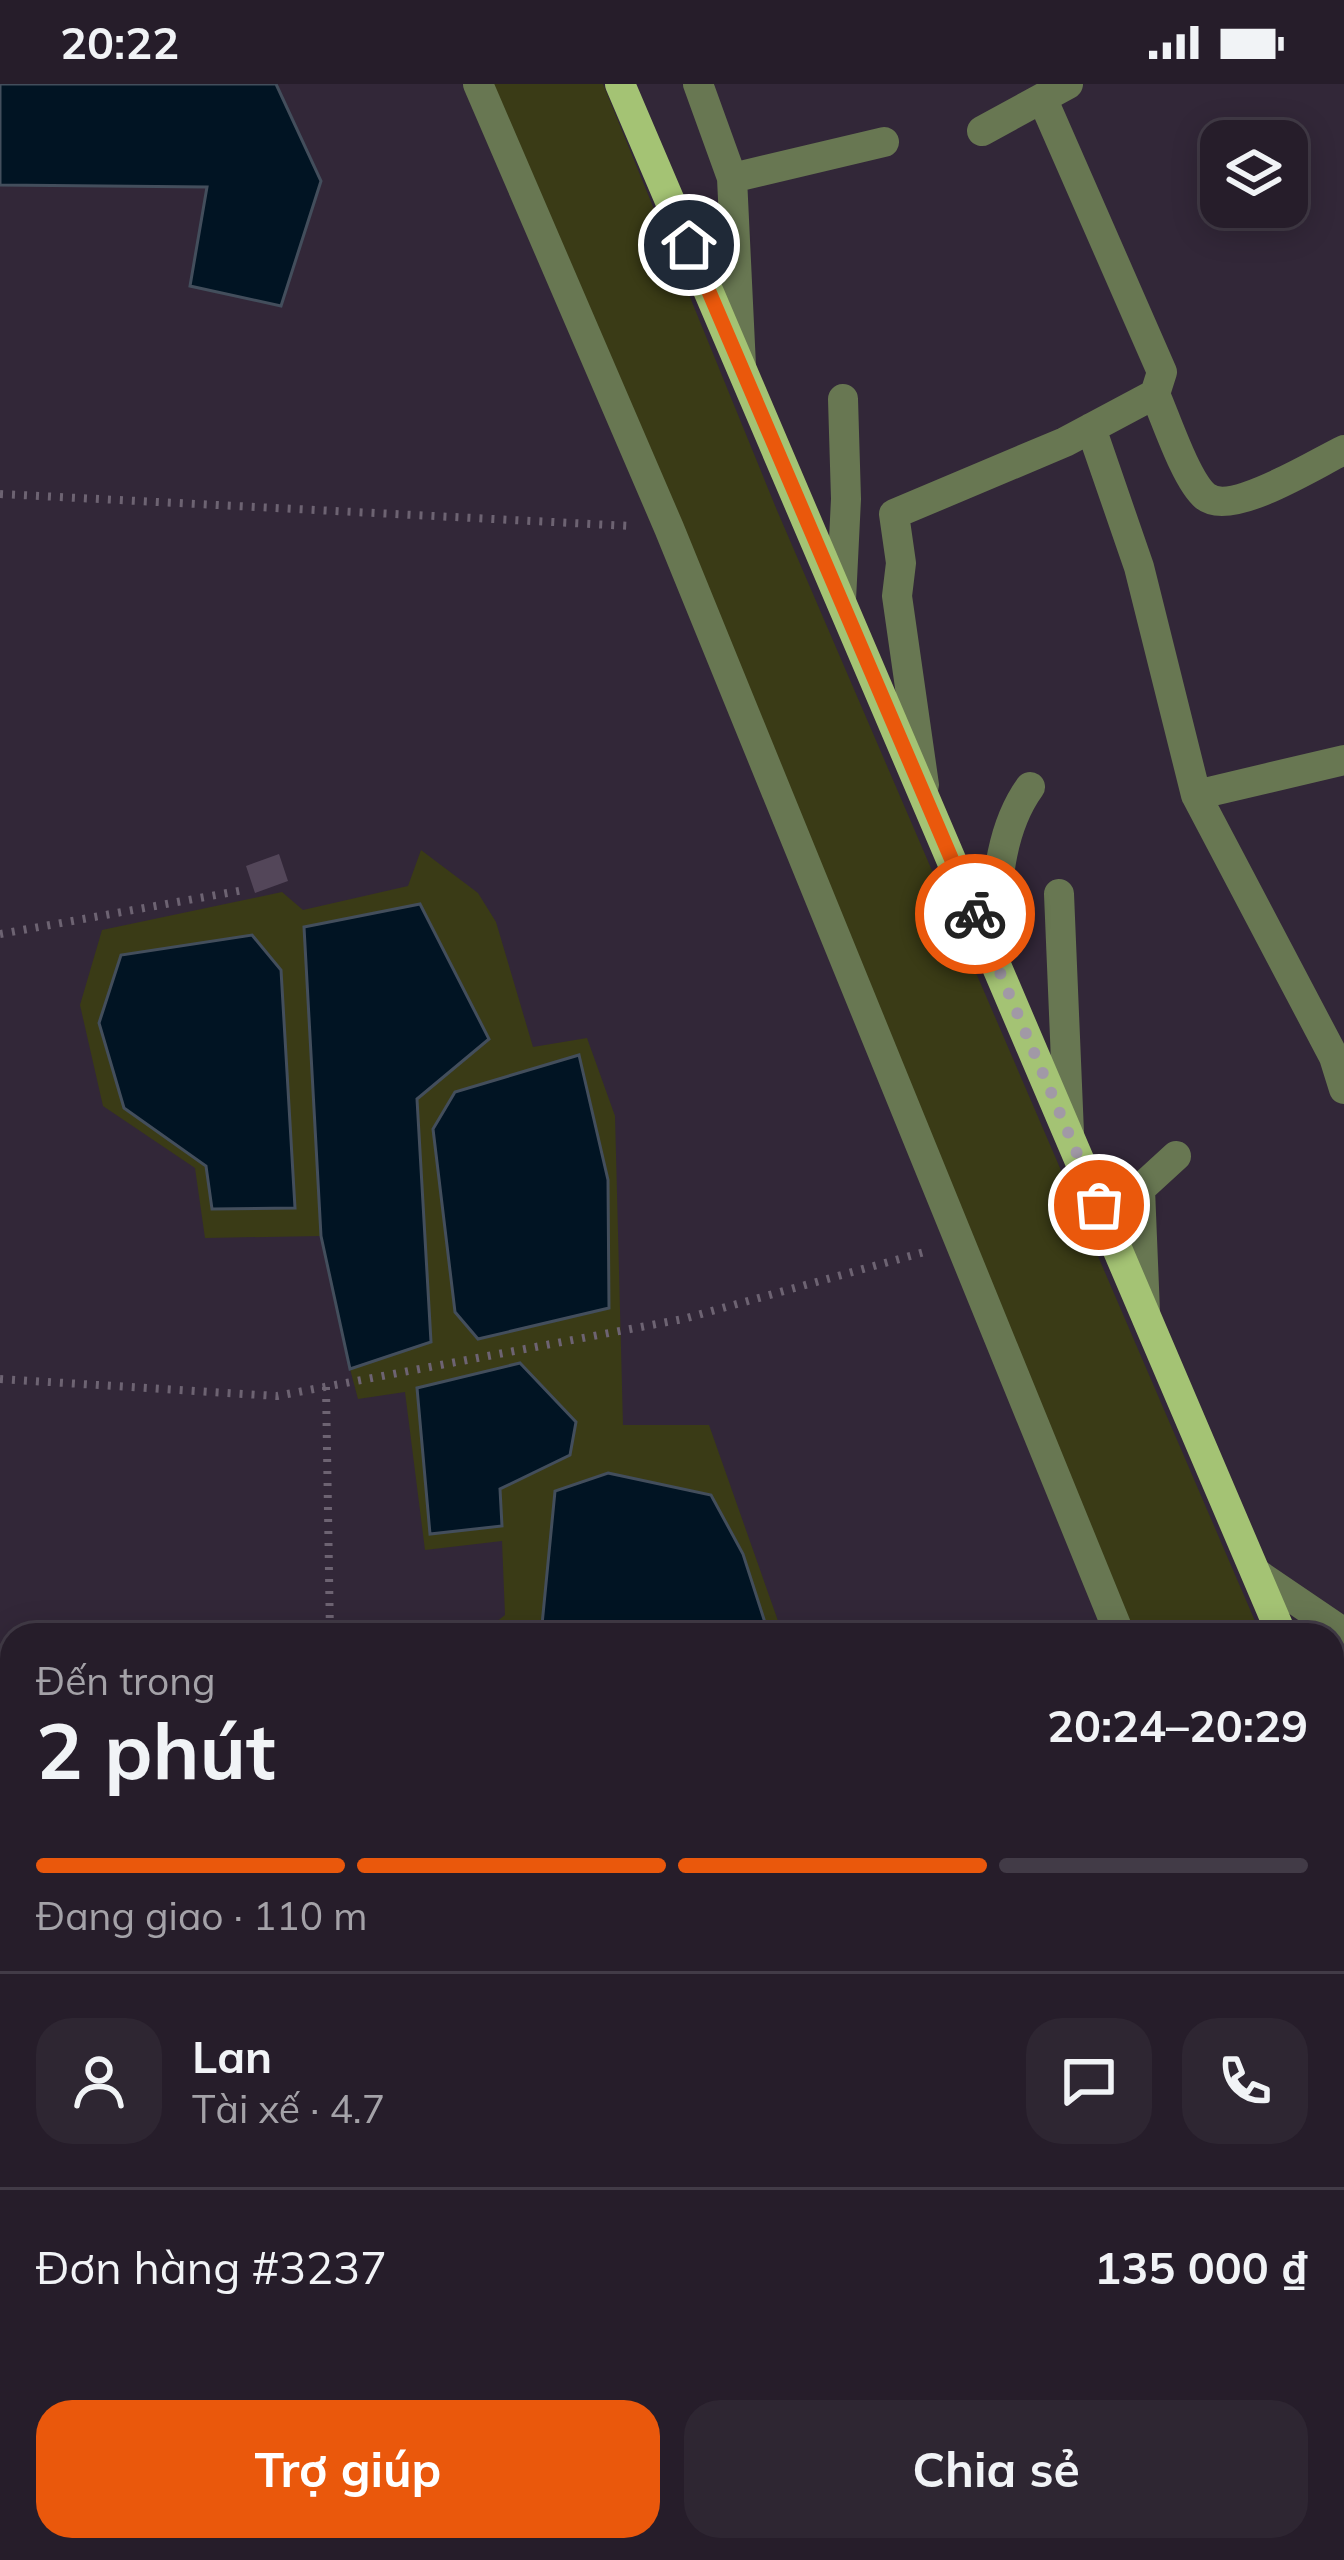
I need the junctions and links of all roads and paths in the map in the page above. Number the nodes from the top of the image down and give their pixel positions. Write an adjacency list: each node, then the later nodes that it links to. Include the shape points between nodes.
1 (478, 84): 14 (street)
2 (620, 84): 8 (main road)
3 (698, 84): 7 (street)
4 (1056, 92): 5 (street); 9 (street, via 1162,372)
5 (982, 131)
6 (884, 142): 7 (street)
7 (732, 178): 8 (street)
8 (741, 366): 15 (main road)
9 (1155, 394): 11 (street); 12 (street, via 1198,489 1214,502 1235,503)
10 (843, 399): 15 (street)
11 (1091, 428): 18 (street, via 1139,567); 19 (street, via 894,514 897,596)
12 (1344, 449)
13 (0, 494): 14 (path)
14 (669, 528): 27 (street)
15 (841, 600): 19 (main road)
16 (1344, 760): 18 (street)
17 (1030, 787): 23 (street, via 1000,857)
18 (1196, 795): 24 (street)
19 (927, 800): 23 (main road)
20 (244, 890): 22 (path)
21 (1059, 894): 25 (street)
22 (0, 934)
23 (992, 953): 25 (main road)
24 (1344, 1089)
25 (1069, 1133): 28 (main road)
26 (1176, 1156): 28 (street, via 1140,1189)
27 (958, 1242): 30 (path, via 683,1319); 33 (street)
28 (1145, 1312): 31 (main road)
29 (0, 1379): 30 (path, via 277,1396)
30 (326, 1387): 32 (path)
31 (1256, 1573): 34 (main road); 35 (street)
32 (330, 1623)
33 (1115, 1623)
34 (1277, 1623)
35 (1329, 1623)
36 (1344, 1824): 37 (main road)
37 (1344, 1876)

